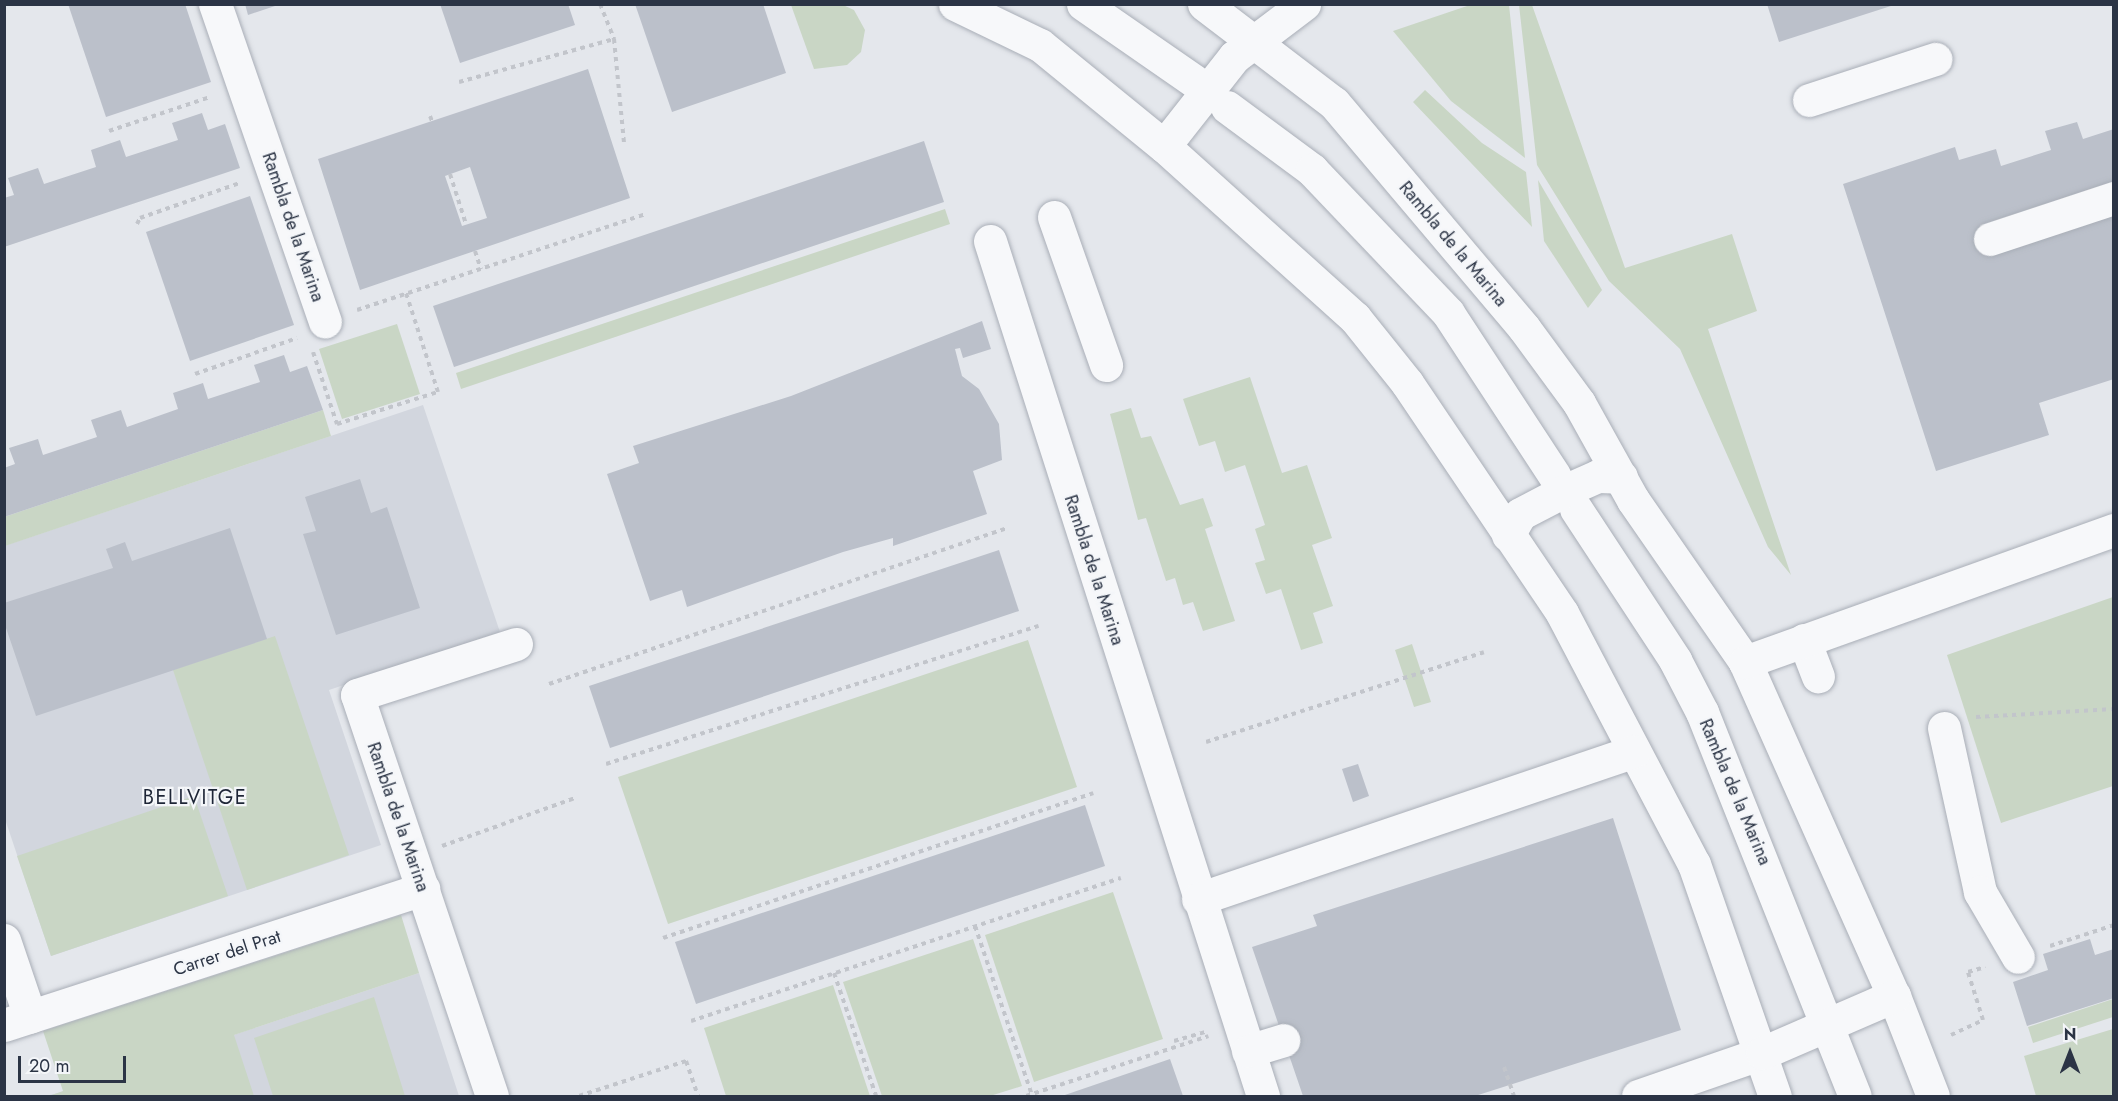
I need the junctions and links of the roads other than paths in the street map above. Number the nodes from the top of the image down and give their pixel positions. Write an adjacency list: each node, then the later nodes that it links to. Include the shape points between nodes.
1 (215, 4): 16 (street, Rambla de la Marina, via 273,171)
2 (955, 4): 11 (street, via 1040,45)
3 (1083, 4): 8 (street)
4 (1204, 4): 6 (street, Rambla de la Marina)
5 (1304, 4): 6 (street)
6 (1252, 42): 11 (street); 19 (street, Rambla de la Marina, via 1342,112 1524,328 1579,403)
7 (1935, 59): 9 (street)
8 (1194, 81)
9 (1809, 100)
10 (1227, 107): 18 (street, via 1312,170 1448,313)
11 (1164, 146): 22 (street, via 1355,318 1407,383)
12 (2114, 198): 14 (street)
13 (1053, 217): 17 (street)
14 (1990, 239)
15 (990, 241): 30 (street, Rambla de la Marina)
16 (316, 327)
17 (1106, 365)
18 (1554, 475)
19 (1621, 477): 22 (street, via 1598,476 1564,491 1520,514); 25 (street, Rambla de la Marina)
20 (1576, 508): 35 (street, Rambla de la Marina, via 1676,660 1702,712)
21 (2114, 530): 23 (street)
22 (1508, 535): 28 (street, via 1562,613)
23 (1804, 640): 25 (street); 26 (street)
24 (516, 644): 29 (street, Rambla de la Marina, via 357,695)
25 (1745, 662): 33 (street, Rambla de la Marina)
26 (1818, 676)
27 (1944, 728): 32 (street, via 1980,892)
28 (1634, 752): 30 (street); 38 (street, via 1694,864)
29 (423, 889): 34 (street, Carrer del Prat); 39 (street, Rambla de la Marina)
30 (1198, 899): 37 (street, Rambla de la Marina)
31 (4, 940): 34 (street, Carrer del Prat)
32 (2018, 957)
33 (1894, 996): 35 (street); 44 (street, Rambla de la Marina)
34 (17, 1021)
35 (1828, 1023): 38 (street); 43 (street, Rambla de la Marina)
36 (1283, 1040): 37 (street)
37 (1248, 1051): 40 (street, Rambla de la Marina)
38 (1762, 1053): 41 (street); 42 (street)
39 (492, 1096)
40 (1263, 1096)
41 (1638, 1096)
42 (1775, 1096)
43 (1855, 1096)
44 (1933, 1096)

